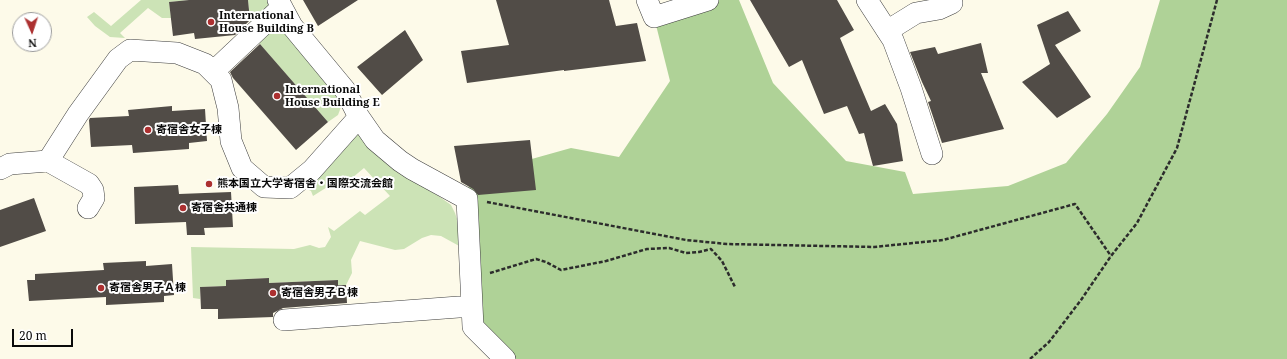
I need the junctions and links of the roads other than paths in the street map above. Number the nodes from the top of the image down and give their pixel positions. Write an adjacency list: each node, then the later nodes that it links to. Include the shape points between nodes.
1 (648, 0): 2 (street, via 654,17)
2 (708, 0)
3 (867, 0): 6 (street)
4 (952, 3): 6 (street, via 939,9 916,13)
5 (280, 4): 7 (street); 8 (street, via 292,26 344,90)
6 (887, 31): 9 (street, via 893,40 911,88)
7 (213, 72): 8 (street, via 221,80 228,108 231,141 242,168 264,187 290,188 312,170); 10 (street, via 205,64 177,53 130,50 118,59)
8 (359, 117): 13 (street, via 375,140 400,161 467,199)
9 (932, 154)
10 (48, 161): 11 (street); 12 (street, via 88,184 93,190 94,198)
11 (3, 163)
12 (88, 208)
13 (472, 306): 14 (street); 15 (street, via 473,327)
14 (284, 320)
15 (503, 358)

